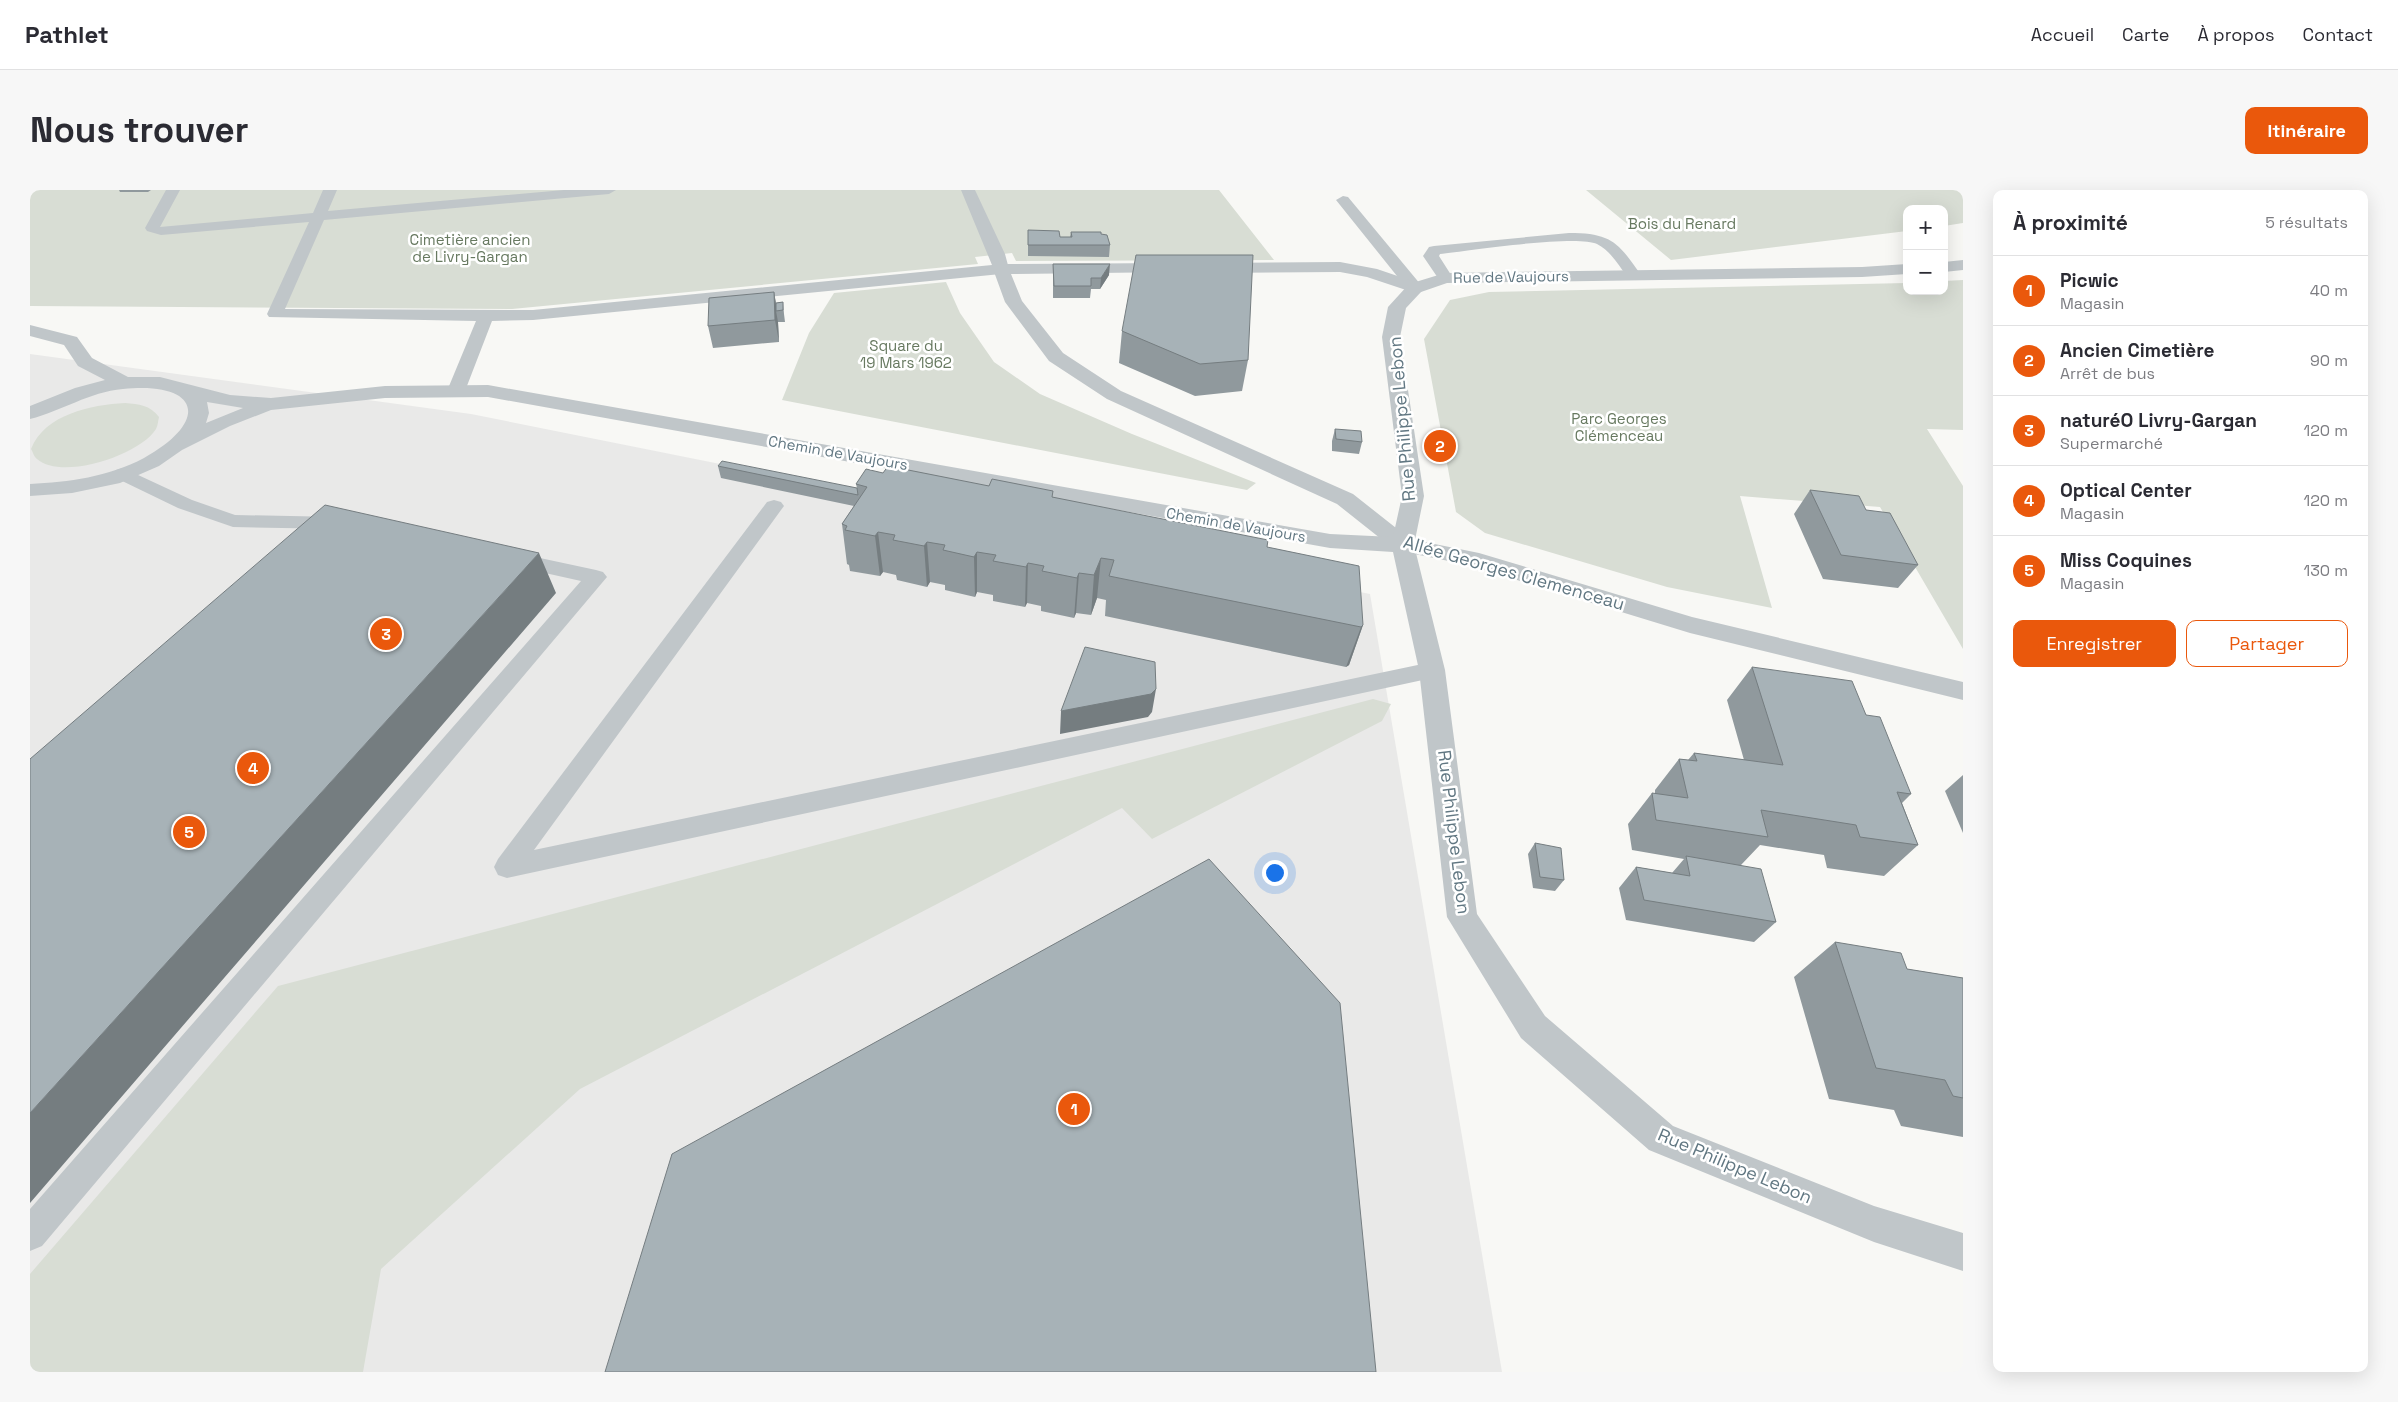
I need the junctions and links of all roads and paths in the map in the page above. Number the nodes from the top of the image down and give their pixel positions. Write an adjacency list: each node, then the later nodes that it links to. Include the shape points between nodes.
1 (173, 190): 6 (lane, via 157,229)
2 (330, 190): 6 (lane)
3 (609, 190): 6 (lane)
4 (968, 190): 9 (lane)
5 (1343, 200): 13 (lane)
6 (318, 217): 14 (lane, via 275,314)
7 (1963, 264): 8 (street)
8 (1948, 266)
9 (1001, 269): 13 (street, via 1340,268 1370,273); 14 (lane, via 533,316); 30 (street, Allée Georges Clemenceau, via 1014,302 1056,357 1114,394 1345,499)
10 (1903, 269): 11 (street, Rue de Vaujours)
11 (1633, 275): 12 (street, Rue de Vaujours); 12 (lane, via 1620,256 1598,239 1568,237 1434,250 1431,256)
12 (1445, 278): 13 (street, Rue de Vaujours)
13 (1415, 288): 30 (street, Rue Philippe Lebon, via 1397,307 1391,337 1413,496)
14 (486, 316): 18 (lane)
15 (30, 330): 16 (street, via 71,341)
16 (85, 362): 17 (street); 20 (street, via 79,379)
17 (125, 383): 19 (street, Chemin de Vaujours, via 172,386); 20 (street, via 91,389)
18 (456, 391): 21 (street, Chemin de Vaujours, via 385,392); 30 (street, Chemin de Vaujours, via 488,391 1330,541)
19 (188, 392): 21 (street, Chemin de Vaujours, via 230,401); 23 (street, via 198,403 199,417 191,432)
20 (58, 400): 22 (street)
21 (271, 404): 23 (street, Chemin de Vaujours, via 223,422)
22 (30, 413)
23 (174, 448): 24 (street)
24 (123, 474): 25 (street); 29 (lane, via 185,504 233,521 349,525)
25 (66, 489): 26 (street); 27 (street)
26 (30, 490)
27 (30, 503)
28 (774, 506): 32 (lane, via 507,867)
29 (318, 544)
30 (1403, 544): 32 (street, Rue Philippe Lebon); 33 (street, Allée Georges Clemenceau, via 1471,558 1690,626)
31 (492, 555): 34 (lane, via 596,577)
32 (1432, 670): 35 (street, Rue Philippe Lebon, via 1462,917 1533,1027 1661,1138 1874,1224)
33 (1963, 691)
34 (30, 1234)
35 (1963, 1252)

